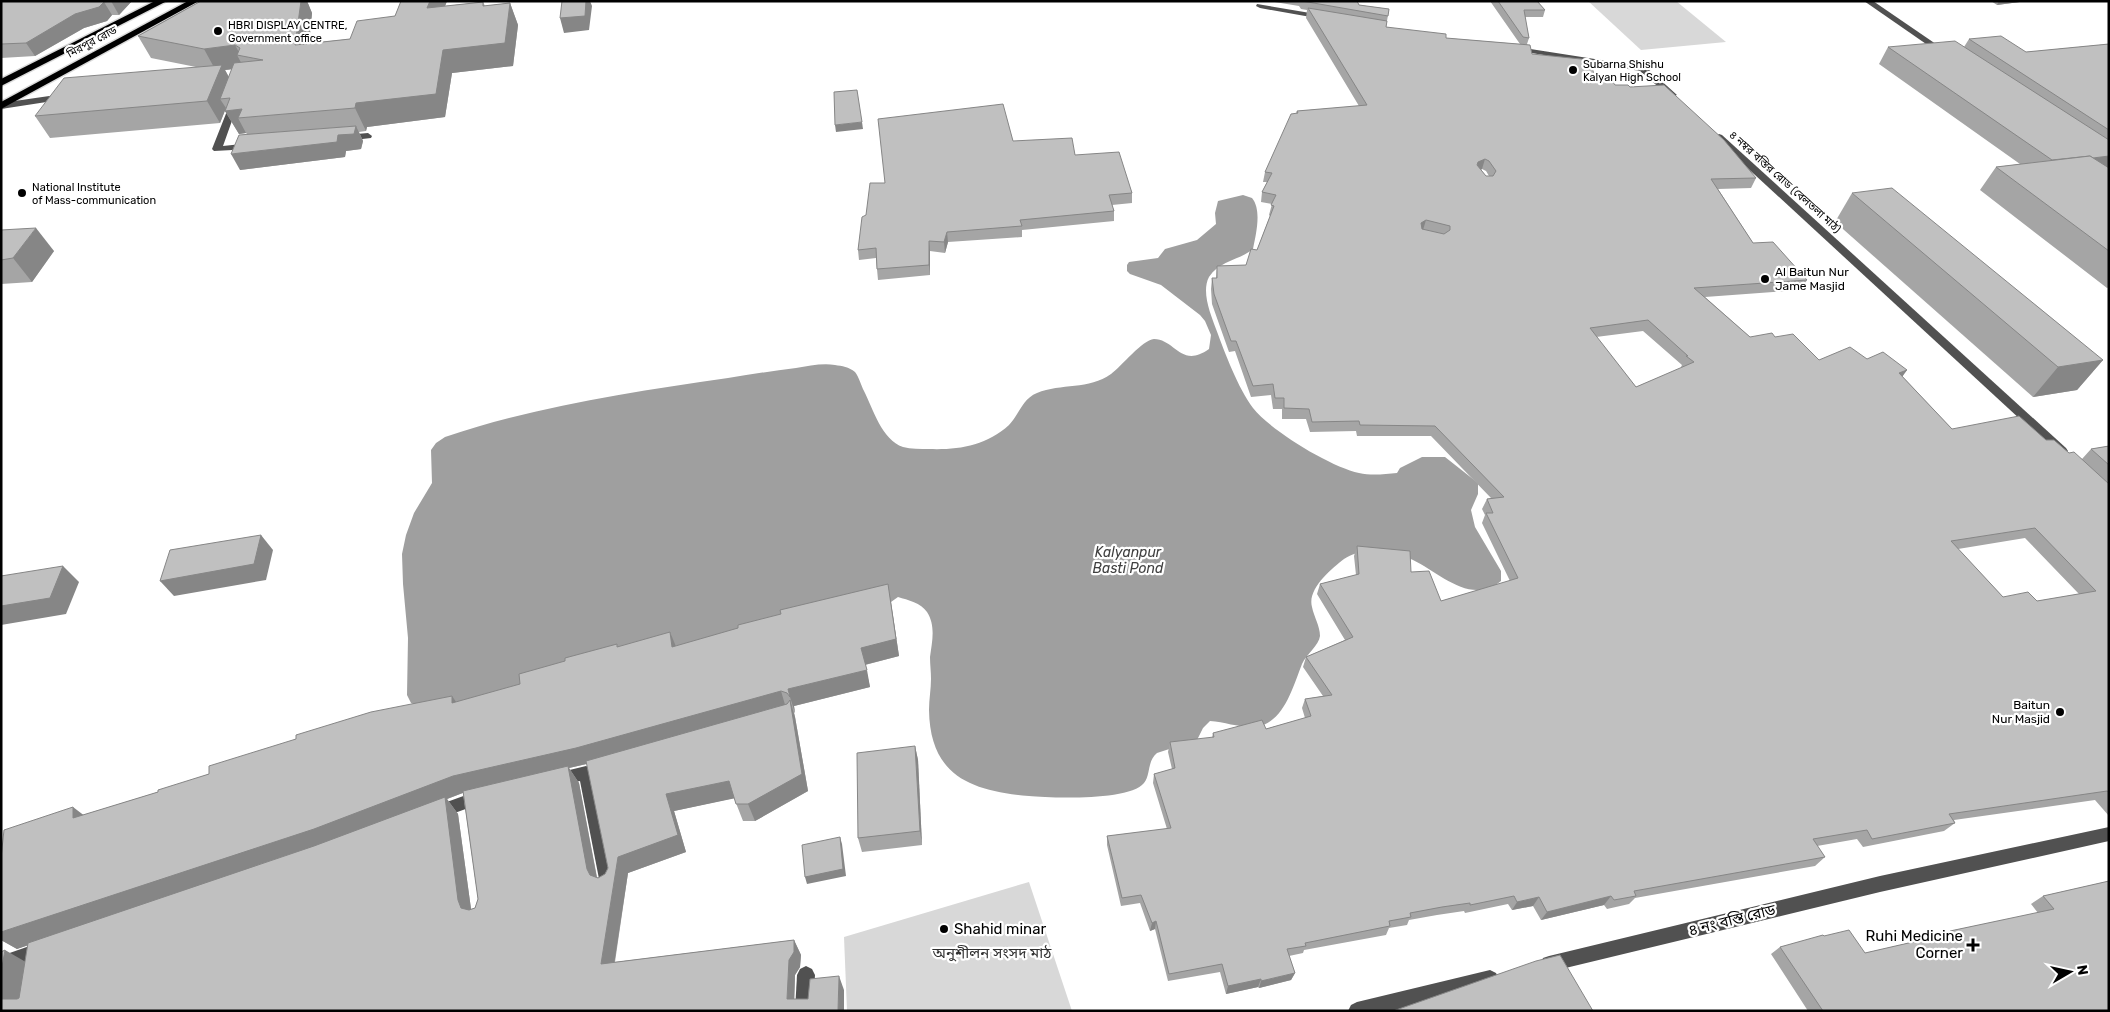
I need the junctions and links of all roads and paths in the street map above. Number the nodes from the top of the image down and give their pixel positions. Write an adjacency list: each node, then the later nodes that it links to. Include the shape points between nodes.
1 (163, 1): 8 (highway, মিরপুর রোড)
2 (196, 1): 12 (highway, মিরপুর রোড)
3 (1868, 1): 7 (street)
4 (1260, 6): 5 (street)
5 (1332, 19)
6 (1502, 46): 11 (street, via 1644,69)
7 (1951, 57)
8 (1, 84)
9 (240, 88): 16 (street, via 217,149)
10 (70, 96): 12 (street)
11 (1680, 102)
12 (1, 106)
13 (1714, 132): 17 (street, ৪ নম্বর বস্তির রোড (বেলতলা মাঠ))
14 (368, 136): 15 (street)
15 (340, 138)
16 (264, 145)
17 (2072, 460)
18 (540, 784): 24 (street, via 591,771)
19 (494, 794): 20 (street)
20 (466, 801): 21 (street); 22 (street)
21 (420, 818)
22 (468, 820)
23 (2109, 834): 27 (street, ৪ নং বস্তি রোড, via 1880,884)
24 (608, 884)
25 (1, 965): 26 (street, via 48,948)
26 (41, 967)
27 (1532, 968)
28 (806, 975): 30 (street)
29 (1502, 976): 31 (street)
30 (804, 1011)
31 (1357, 1011)

